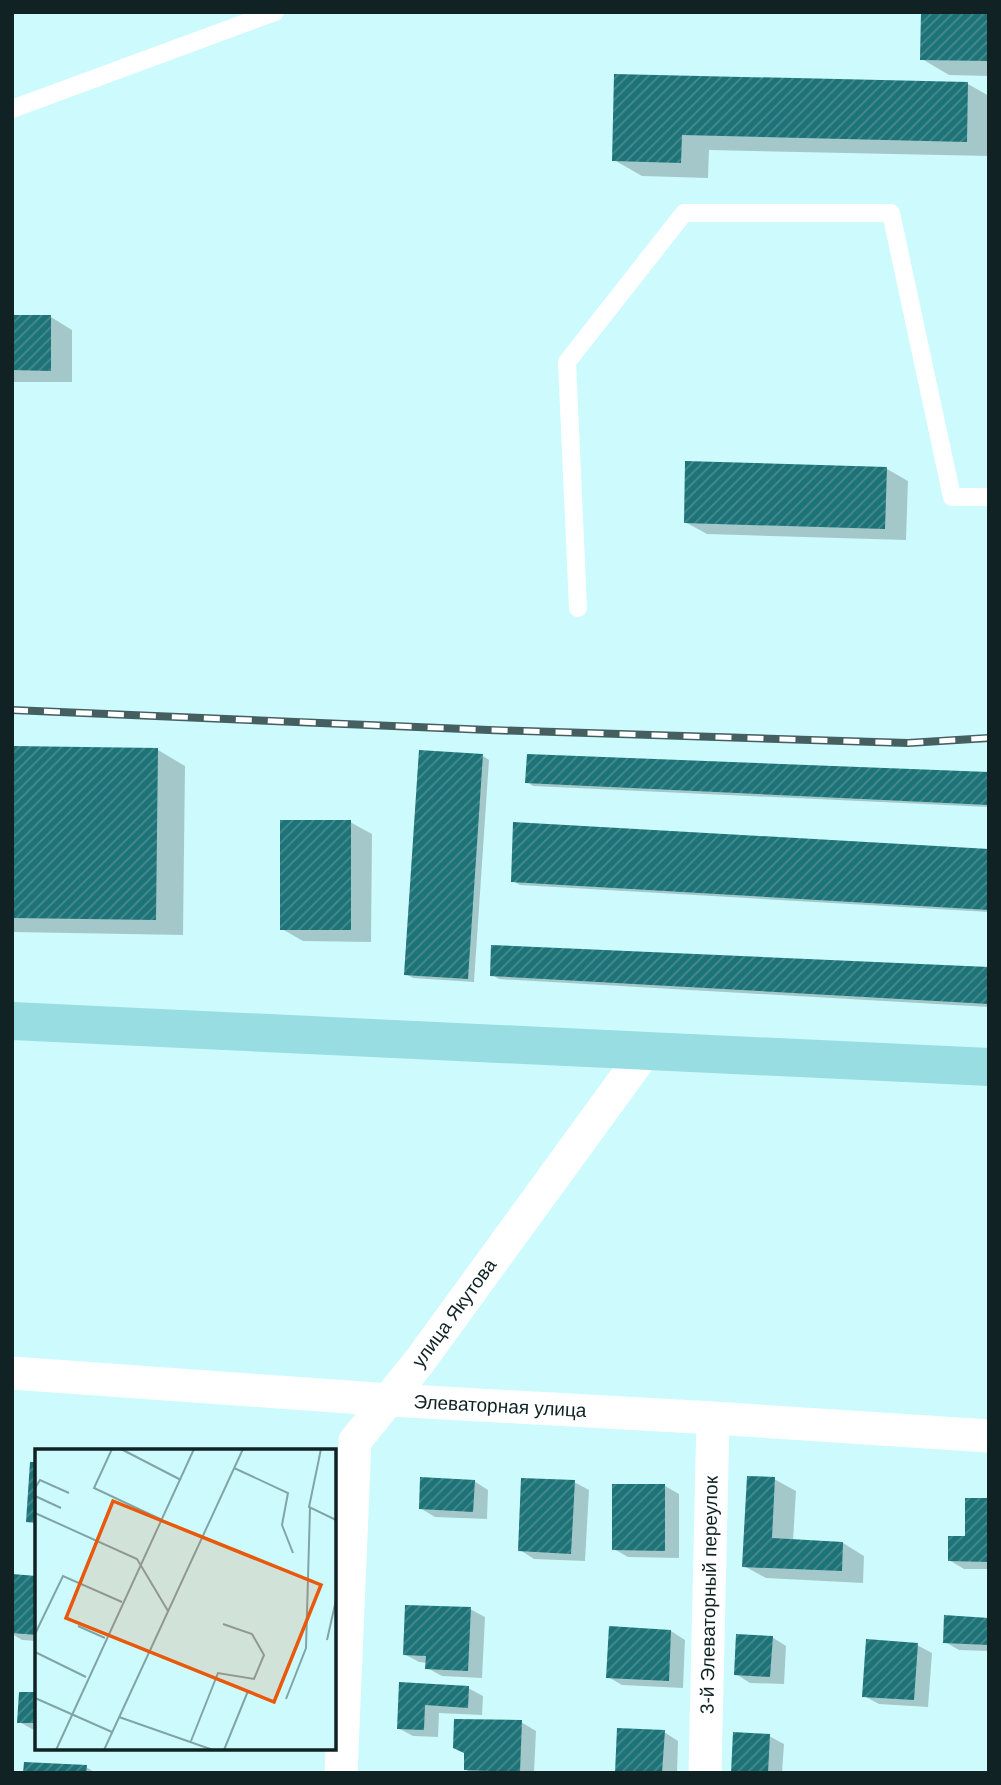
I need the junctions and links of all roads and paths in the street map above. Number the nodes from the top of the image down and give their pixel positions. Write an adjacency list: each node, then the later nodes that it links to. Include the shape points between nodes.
1 (275, 12): 2 (lane)
2 (12, 109)
3 (989, 497): 4 (lane, via 952,497 891,213 684,213 567,362)
4 (578, 608)
5 (12, 1021): 6 (main road)
6 (646, 1050): 7 (main road); 9 (street, улица Якутова)
7 (989, 1067)
8 (12, 1373): 9 (street, Элеваторная улица)
9 (390, 1400): 10 (street, Элеваторная улица); 12 (street, улица Якутова, via 355,1441)
10 (713, 1418): 11 (street, Элеваторная улица); 13 (street, 3-й Элеваторный переулок)
11 (989, 1436)
12 (341, 1773)
13 (705, 1773)

